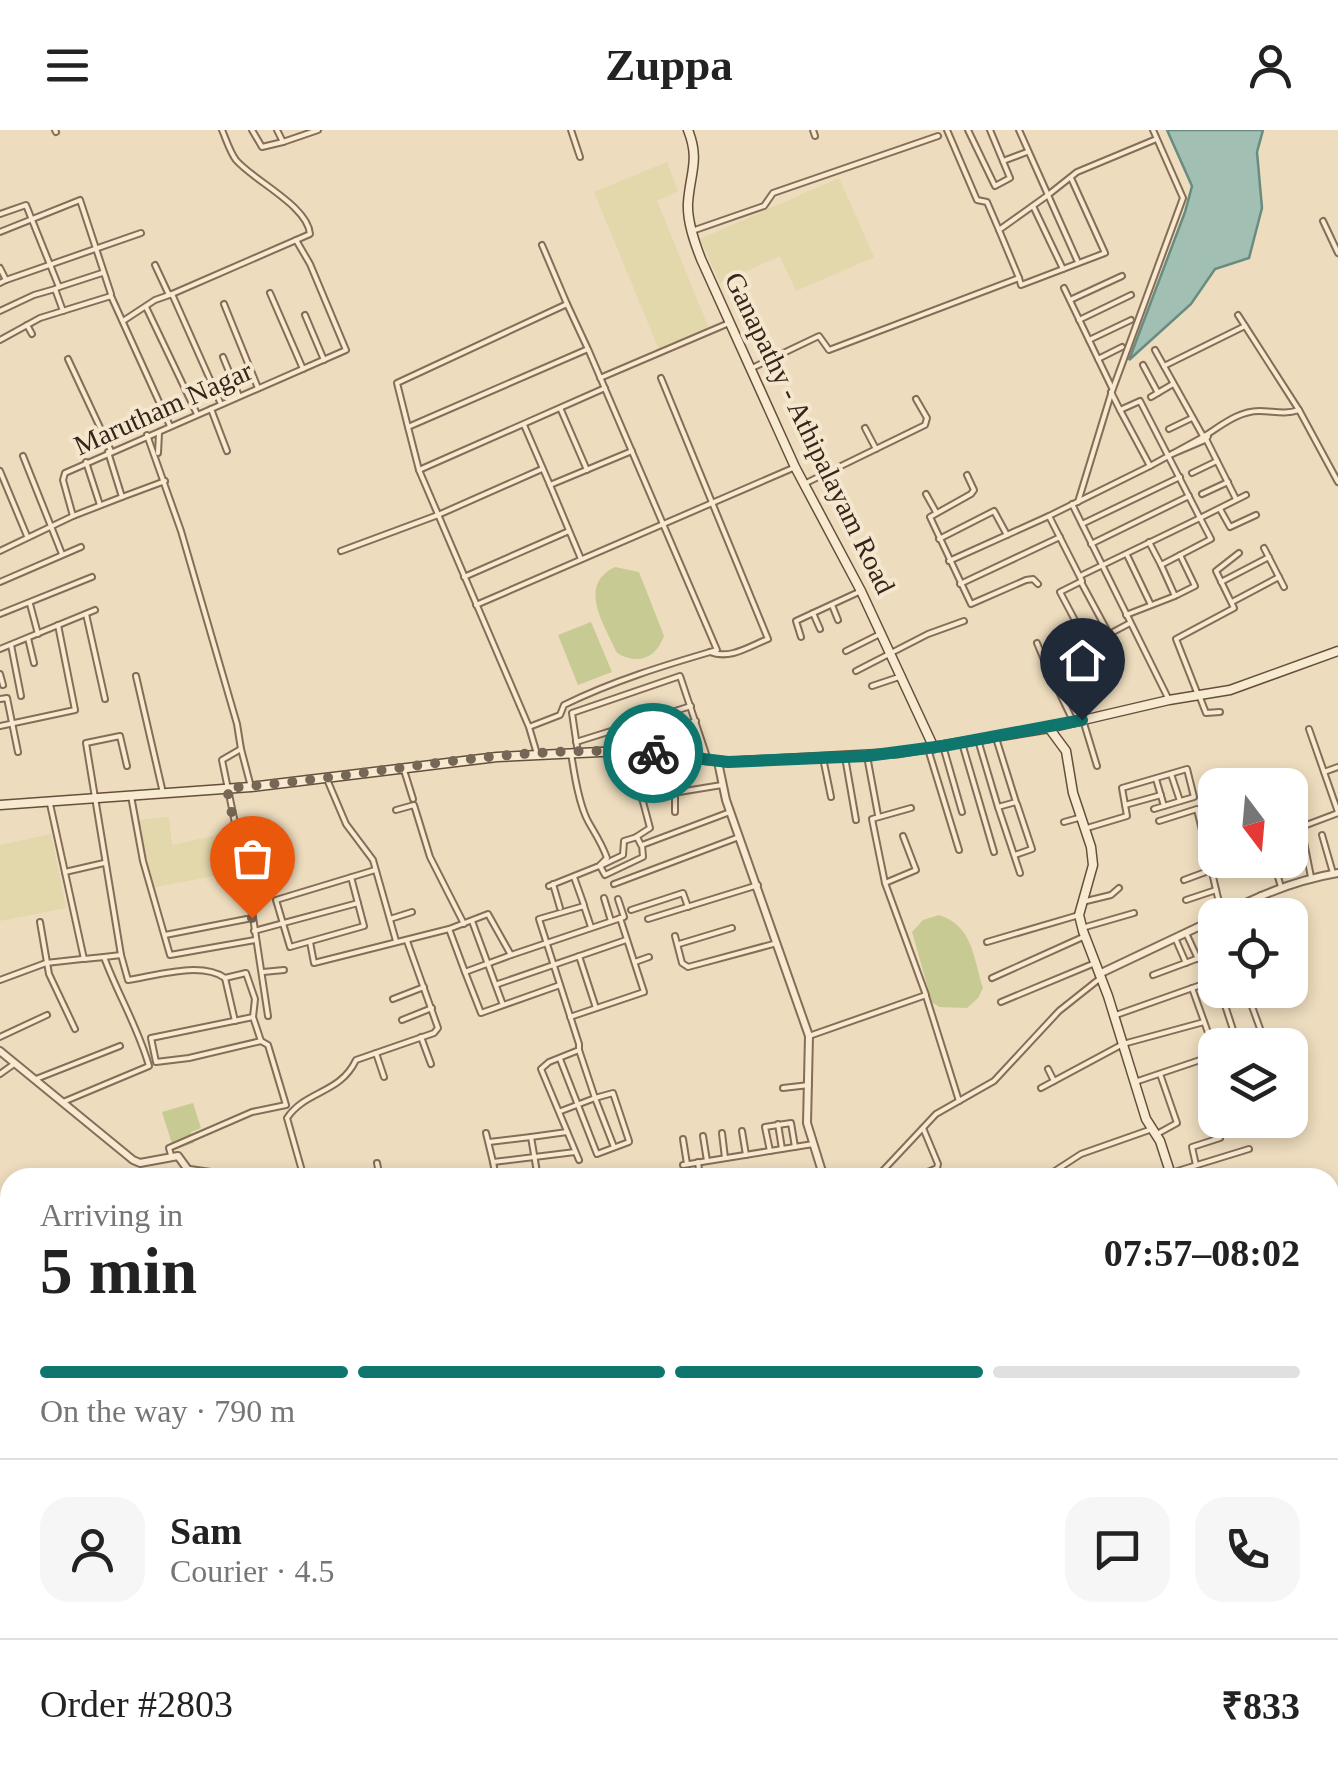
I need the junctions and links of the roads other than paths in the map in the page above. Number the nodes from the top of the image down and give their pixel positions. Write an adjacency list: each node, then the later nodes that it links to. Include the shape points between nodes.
1 (222, 130): 29 (street, via 235,158 310,227 310,234)
2 (252, 130): 15 (street, via 262,147)
3 (277, 130): 15 (street)
4 (318, 130): 12 (street)
5 (572, 130): 17 (street)
6 (688, 130): 26 (main road, Ganapathy - Athipalayam Road, via 696,154 688,205)
7 (946, 130): 25 (street, via 977,200 987,202)
8 (968, 130): 18 (street, via 995,186 1010,178)
9 (990, 130): 18 (street)
10 (1019, 130): 16 (street)
11 (1153, 130): 82 (street, via 1183,198)
12 (309, 132): 15 (street)
13 (938, 136): 26 (street, via 773,193 764,206)
14 (1154, 140): 19 (street)
15 (283, 142)
16 (1028, 151): 18 (street); 20 (street)
17 (580, 157)
18 (1003, 162)
19 (1071, 178): 20 (street); 37 (street, via 1105,253)
20 (1048, 196): 21 (street); 33 (street)
21 (1033, 206): 25 (street); 37 (street)
22 (0, 214): 23 (street, via 24,204)
23 (30, 220): 27 (street); 31 (street, via 80,200); 34 (street)
24 (1323, 222): 32 (street)
25 (999, 230): 40 (street)
26 (692, 231): 60 (main road, Ganapathy - Athipalayam Road)
27 (0, 232)
28 (141, 233): 31 (street)
29 (296, 240): 46 (street); 72 (street, via 347,348)
30 (542, 246): 51 (street)
31 (96, 249): 34 (street); 38 (street)
32 (1337, 250)
33 (1077, 260)
34 (50, 265): 41 (street); 43 (street)
35 (155, 265): 46 (street)
36 (0, 268): 41 (street)
37 (1063, 269): 40 (street, via 1022,285)
38 (104, 272): 43 (street); 48 (street)
39 (1122, 276): 49 (street)
40 (1019, 278): 76 (street, via 830,350 819,336)
41 (6, 280): 42 (street)
42 (0, 283)
43 (57, 288): 53 (street); 54 (street)
44 (1064, 288): 49 (street)
45 (270, 293): 75 (street)
46 (171, 294): 52 (street); 87 (street)
47 (1132, 295): 57 (street)
48 (112, 296): 53 (street); 59 (street)
49 (1070, 300): 57 (street)
50 (224, 304): 80 (street)
51 (567, 304): 67 (street); 96 (street, via 397,383)
52 (146, 307): 59 (street); 92 (street)
53 (63, 311): 61 (street)
54 (0, 312)
55 (305, 315): 72 (street)
56 (1238, 315): 62 (street)
57 (1080, 320): 64 (street)
58 (1131, 320): 64 (street)
59 (123, 321): 95 (street)
60 (729, 323): 76 (main road, Ganapathy - Athipalayam Road); 77 (street)
61 (26, 325): 63 (street); 65 (street)
62 (1245, 326): 74 (street); 91 (street)
63 (32, 334)
64 (1089, 340): 71 (street)
65 (1, 341)
66 (1122, 348): 71 (street)
67 (588, 349): 77 (street); 96 (street)
68 (1155, 350): 74 (street)
69 (223, 357): 84 (street)
70 (68, 359): 103 (street)
71 (1098, 359): 82 (street)
72 (324, 360): 75 (street, Marutham Nagar)
73 (1142, 364): 83 (street)
74 (1164, 366): 79 (street)
75 (302, 369): 80 (street, Marutham Nagar)
76 (750, 369): 112 (main road, Ganapathy - Athipalayam Road)
77 (600, 378): 81 (street)
78 (661, 378): 131 (street)
79 (1174, 384): 83 (street); 93 (street)
80 (258, 388): 84 (street, Marutham Nagar)
81 (605, 388): 89 (street); 104 (street)
82 (1112, 391): 90 (street); 132 (street)
83 (1158, 392): 85 (street)
84 (239, 396): 87 (street, Marutham Nagar)
85 (1151, 396)
86 (916, 399): 102 (street, via 928,422)
87 (221, 404): 88 (street, Marutham Nagar)
88 (210, 408): 92 (street, Marutham Nagar); 105 (street)
89 (560, 408): 94 (street); 115 (street)
90 (1120, 410): 106 (street, via 1140,402); 111 (street)
91 (1299, 410): 101 (street, via 1257,410); 122 (street)
92 (197, 414): 95 (street, Marutham Nagar)
93 (1192, 418): 98 (street); 101 (street)
94 (524, 424): 113 (street); 114 (street)
95 (170, 426): 99 (street, Marutham Nagar)
96 (408, 427): 114 (street)
97 (865, 428): 102 (street)
98 (1169, 429)
99 (159, 430): 100 (street, Marutham Nagar); 108 (street)
100 (146, 436): 103 (street, Marutham Nagar); 108 (street)
101 (1205, 437): 106 (street); 109 (street)
102 (876, 449): 123 (street)
103 (109, 451): 110 (street, Marutham Nagar); 129 (street)
104 (632, 451): 115 (street); 141 (street)
105 (226, 452)
106 (1168, 455): 111 (street); 119 (street)
107 (22, 456): 143 (street)
108 (157, 458): 120 (street)
109 (1217, 461): 117 (street); 121 (street)
110 (86, 462): 133 (street); 138 (street, Marutham Nagar, via 63,480)
111 (1150, 466): 132 (street)
112 (795, 467): 123 (main road, Ganapathy - Athipalayam Road); 131 (street)
113 (542, 469): 124 (street); 136 (street)
114 (418, 470): 136 (street)
115 (586, 470): 124 (street)
116 (0, 471): 147 (street)
117 (1192, 473)
118 (967, 475): 135 (street, via 971,494)
119 (1180, 478): 128 (street); 142 (street)
120 (165, 482): 129 (street); 232 (street)
121 (1228, 482): 126 (street); 130 (street)
122 (1338, 482)
123 (804, 484): 173 (main road, Ganapathy - Athipalayam Road)
124 (550, 486): 144 (street)
125 (926, 494): 135 (street)
126 (1202, 494)
127 (1246, 495): 130 (street)
128 (1189, 496): 140 (street); 150 (street)
129 (122, 497): 133 (street)
130 (1236, 499): 134 (street)
131 (714, 502): 141 (street); 202 (street, via 768,638 730,655)
132 (1075, 503): 139 (street); 142 (street)
133 (100, 505): 138 (street)
134 (1220, 508): 137 (street, via 1230,527); 140 (street)
135 (936, 512): 148 (street, via 930,517)
136 (438, 514): 153 (street); 165 (street)
137 (1256, 514)
138 (73, 516): 143 (street)
139 (1050, 516): 145 (street); 146 (street)
140 (1200, 518): 149 (street); 158 (street, via 1211,539)
141 (663, 524): 160 (street); 202 (street)
142 (1082, 524): 150 (street)
143 (51, 525): 147 (street); 156 (street)
144 (569, 531): 160 (street); 165 (street)
145 (1007, 535): 148 (street, via 994,511); 161 (street)
146 (1060, 536): 167 (street); 170 (street)
147 (28, 537): 154 (street)
148 (939, 538): 161 (street)
149 (1149, 542): 157 (street); 162 (street)
150 (1091, 544): 163 (street)
151 (81, 546): 156 (street)
152 (1264, 548): 159 (street)
153 (341, 551)
154 (0, 552)
155 (1239, 552): 169 (street, via 1217,568)
156 (62, 554): 168 (street)
157 (1126, 554): 163 (street); 179 (street)
158 (1180, 555): 162 (street); 174 (street, via 1195,586)
159 (1268, 557): 166 (street); 169 (street)
160 (581, 559): 178 (street)
161 (950, 562): 170 (street)
162 (1160, 565): 174 (street)
163 (1102, 566): 167 (street); 184 (street)
164 (92, 577): 175 (street)
165 (464, 577): 178 (street)
166 (1279, 577): 172 (street); 176 (street)
167 (1080, 579): 192 (street); 198 (street, via 1060,592)
168 (0, 582)
169 (1221, 582): 176 (street)
170 (960, 584): 171 (street, via 971,604 1026,580)
171 (1038, 584)
172 (1284, 587)
173 (862, 591): 177 (street); 190 (main road, Ganapathy - Athipalayam Road)
174 (1174, 596): 179 (street)
175 (30, 602): 182 (street); 191 (street)
176 (1232, 602): 213 (street, via 1234,608 1222,616 1176,638)
177 (832, 604): 181 (street); 185 (street)
178 (476, 605): 224 (street)
179 (1151, 605): 184 (street)
180 (95, 610): 183 (street)
181 (813, 613): 189 (street); 193 (street, via 796,621)
182 (0, 614)
183 (86, 614): 188 (street); 216 (street)
184 (1126, 615): 187 (street)
185 (838, 620)
186 (964, 621): 203 (street)
187 (1130, 623): 192 (street); 217 (street)
188 (58, 625): 191 (street); 222 (street, via 75,710)
189 (820, 629)
190 (882, 633): 200 (street); 203 (main road, Ganapathy - Athipalayam Road)
191 (38, 634): 194 (street)
192 (1109, 634): 198 (street)
193 (802, 637)
194 (28, 638): 197 (street); 205 (street)
195 (1058, 641): 204 (street)
196 (1036, 643): 206 (street)
197 (11, 645): 199 (street); 214 (street)
198 (1088, 645): 204 (street)
199 (0, 649)
200 (846, 651)
201 (1338, 651): 213 (main road)
202 (715, 652): 224 (street, via 584,695)
203 (891, 653): 207 (street); 210 (main road, Ganapathy - Athipalayam Road)
204 (1067, 656): 206 (street)
205 (34, 663)
206 (1048, 666): 221 (street)
207 (856, 672)
208 (0, 674): 211 (street)
209 (136, 676): 253 (street)
210 (902, 676): 212 (street); 231 (main road, Ganapathy - Athipalayam Road)
211 (3, 686)
212 (872, 686)
213 (1199, 695): 217 (main road); 219 (street, via 1205,712)
214 (21, 696)
215 (0, 699): 222 (street, via 6,698)
216 (105, 699)
217 (1169, 700): 221 (main road)
218 (691, 706): 220 (street); 229 (street); 229 (street, via 680,676 669,679 572,713)
219 (1220, 712)
220 (696, 721): 233 (street, via 622,744); 241 (street)
221 (1078, 721): 225 (main road); 243 (street)
222 (12, 724): 223 (street); 234 (street)
223 (0, 726)
224 (530, 727): 237 (street)
225 (1049, 728): 227 (main road); 277 (main road, via 1066,751)
226 (1309, 729): 246 (street)
227 (996, 737): 228 (main road); 263 (street)
228 (978, 740): 230 (main road); 267 (street)
229 (576, 742): 236 (street)
230 (962, 743): 231 (main road); 288 (street)
231 (935, 748): 238 (main road); 274 (street); 287 (street)
232 (241, 749): 251 (street); 252 (street, via 222,760)
233 (621, 751): 235 (main road); 236 (main road)
234 (18, 752)
235 (632, 752): 241 (main road); 258 (street)
236 (574, 753): 237 (main road); 299 (street, via 574,779 607,858)
237 (537, 754): 245 (main road)
238 (867, 756): 240 (main road); 276 (street)
239 (823, 758): 240 (main road); 241 (main road); 259 (street)
240 (845, 758): 278 (street)
241 (713, 761): 250 (street)
242 (127, 766): 257 (street, via 120,736 87,742)
243 (1097, 766)
244 (1338, 767): 246 (street)
245 (404, 769): 248 (main road); 260 (street)
246 (1324, 772): 275 (street)
247 (1172, 774): 249 (street); 262 (street); 262 (street, via 1187,769 1194,797)
248 (326, 777): 251 (main road); 293 (street)
249 (1156, 778): 256 (street); 264 (street, via 1121,789)
250 (722, 785): 254 (street); 273 (street)
251 (251, 787): 252 (main road)
252 (227, 788): 253 (main road); 326 (street)
253 (163, 793): 255 (main road)
254 (675, 794): 258 (street); 272 (street)
255 (130, 795): 257 (main road); 342 (street)
256 (1161, 795): 264 (street); 266 (street)
257 (94, 797): 261 (main road); 291 (street)
258 (642, 798): 284 (street, via 650,828)
259 (830, 798)
260 (413, 799)
261 (49, 800): 265 (main road); 294 (street)
262 (1180, 801): 266 (street)
263 (1016, 802): 267 (street); 290 (street, via 1032,849)
264 (1125, 805): 281 (street, via 1127,816)
265 (0, 806)
266 (1164, 806): 269 (street)
267 (998, 807): 290 (street)
268 (911, 808): 276 (street)
269 (1154, 808)
270 (1198, 809): 280 (street)
271 (396, 810): 334 (street, via 414,805 430,857)
272 (676, 812)
273 (730, 812): 285 (street); 286 (street)
274 (962, 812)
275 (1338, 812): 302 (street, via 1300,827)
276 (878, 816): 305 (street, via 872,819)
277 (1082, 816): 279 (street); 281 (main road)
278 (856, 820)
279 (1064, 822)
280 (1160, 822)
281 (1085, 828): 317 (main road, via 1093,865)
282 (1322, 835): 296 (street)
283 (904, 836): 305 (street, via 916,870)
284 (636, 837): 286 (street); 289 (street, via 622,843)
285 (739, 837): 304 (street); 306 (street)
286 (641, 846): 292 (street, via 644,856)
287 (958, 850)
288 (994, 852)
289 (624, 855): 292 (street); 292 (street, via 600,868 605,875)
290 (1015, 855): 295 (street)
291 (104, 864): 294 (street); 354 (street)
292 (627, 866)
293 (376, 870): 298 (street); 328 (street)
294 (64, 872): 359 (street)
295 (1020, 873)
296 (1336, 873): 302 (street)
297 (1198, 875): 303 (street)
298 (351, 877): 318 (street); 333 (street, via 276,900)
299 (574, 877): 319 (street); 321 (street, via 551,885)
300 (1213, 878): 309 (street)
301 (1278, 878): 307 (street)
302 (1312, 878): 307 (street)
303 (1184, 880)
304 (614, 884)
305 (885, 884): 382 (street)
306 (758, 885): 320 (street); 352 (street)
307 (1281, 887): 310 (street)
308 (1119, 888): 317 (street, via 1112,896)
309 (1216, 890): 312 (street); 316 (street)
310 (1261, 895): 313 (street); 314 (street)
311 (604, 898): 331 (street)
312 (1218, 898)
313 (1255, 898)
314 (1262, 898)
315 (618, 899): 327 (street)
316 (1186, 900)
317 (1082, 902): 325 (main road)
318 (358, 903): 333 (street); 349 (street, via 364,926)
319 (584, 906): 335 (street); 351 (street, via 539,919)
320 (688, 907): 322 (street, via 683,893); 329 (street)
321 (560, 908)
322 (631, 910)
323 (412, 912): 328 (street)
324 (1134, 913): 340 (street)
325 (1079, 915): 340 (main road); 350 (street)
326 (252, 918): 339 (street); 342 (street)
327 (620, 918): 331 (street); 347 (street)
328 (390, 919): 348 (street)
329 (648, 919)
330 (472, 921): 334 (street); 355 (street, via 488,914); 363 (street)
331 (611, 921): 335 (street)
332 (40, 922): 362 (street)
333 (283, 924): 339 (street); 349 (street, via 290,947)
334 (464, 924): 337 (street)
335 (591, 927): 351 (street)
336 (1198, 927): 341 (street)
337 (450, 928): 346 (street); 369 (street)
338 (732, 928): 353 (street)
339 (254, 931): 345 (street)
340 (1084, 932): 364 (main road); 375 (street)
341 (1186, 933): 344 (street); 360 (street)
342 (165, 935): 345 (street, via 170,955)
343 (675, 936): 353 (street)
344 (1175, 938): 366 (street); 372 (street)
345 (255, 940): 368 (street)
346 (406, 940): 348 (street); 380 (street)
347 (627, 940): 356 (street); 361 (street)
348 (396, 941): 349 (street, via 314,963)
349 (310, 942)
350 (987, 942)
351 (545, 943): 355 (street); 365 (street)
352 (776, 944): 353 (street, via 688,966); 398 (street)
353 (677, 945)
354 (121, 955): 357 (street); 371 (street)
355 (511, 955): 363 (street)
356 (578, 955): 365 (street); 387 (street)
357 (104, 957): 359 (street); 373 (street)
358 (649, 957): 361 (street)
359 (84, 959): 362 (street)
360 (1198, 959): 366 (street)
361 (634, 962): 387 (street, via 644,992)
362 (46, 963): 376 (street); 397 (street)
363 (490, 963): 369 (street); 377 (street)
364 (1094, 963): 372 (main road); 384 (street)
365 (552, 964): 377 (street); 378 (street)
366 (1186, 964): 370 (street)
367 (284, 970): 368 (street)
368 (263, 972): 389 (street)
369 (464, 972): 385 (street, via 481,1013)
370 (1153, 975)
371 (125, 976): 373 (street); 374 (street, via 187,972)
372 (1100, 976): 390 (main road); 426 (street, via 994,1082)
373 (112, 978): 402 (street)
374 (224, 978): 391 (street, via 246,973); 394 (street)
375 (992, 978)
376 (0, 980)
377 (498, 984): 385 (street)
378 (560, 985): 385 (street); 392 (street)
379 (1198, 986): 381 (street)
380 (424, 987): 383 (street); 386 (street)
381 (1192, 988): 390 (street); 395 (street)
382 (926, 995): 398 (street); 426 (street)
383 (393, 999)
384 (1000, 1002)
385 (504, 1005)
386 (432, 1008): 393 (street); 400 (street, via 438,1028)
387 (596, 1008): 392 (street)
388 (47, 1015): 399 (street)
389 (268, 1016)
390 (1114, 1016): 404 (main road)
391 (253, 1017): 394 (street); 403 (street)
392 (570, 1017): 406 (street)
393 (402, 1020)
394 (235, 1021): 401 (street)
395 (1204, 1022): 396 (street); 404 (street)
396 (1206, 1028)
397 (75, 1030)
398 (809, 1036): 422 (street)
399 (0, 1037)
400 (421, 1037): 408 (street); 413 (street)
401 (151, 1038): 402 (street); 411 (street)
402 (142, 1040): 414 (street)
403 (261, 1041): 411 (street); 449 (street, via 268,1045 286,1104 169,1148)
404 (1123, 1044): 420 (street); 421 (main road)
405 (120, 1046): 419 (street)
406 (579, 1050): 409 (street); 425 (street)
407 (0, 1051): 412 (street)
408 (376, 1053): 418 (street); 460 (street, via 356,1060 322,1095 306,1097 289,1113)
409 (560, 1058): 428 (street); 433 (street, via 541,1069)
410 (1198, 1060): 417 (street)
411 (156, 1062): 414 (street)
412 (14, 1064): 416 (street); 419 (street)
413 (432, 1064)
414 (149, 1066): 427 (street)
415 (1048, 1069): 420 (street)
416 (0, 1074)
417 (1160, 1074): 421 (street); 434 (street, via 1177,1124)
418 (384, 1077)
419 (33, 1080): 427 (street)
420 (1054, 1081): 424 (street)
421 (1135, 1082): 434 (main road)
422 (809, 1085): 423 (street); 442 (street)
423 (783, 1088)
424 (1041, 1088)
425 (595, 1098): 428 (street); 443 (street); 443 (street, via 613,1093 629,1140)
426 (959, 1100): 431 (street)
427 (60, 1103): 449 (street, via 140,1163)
428 (577, 1104): 429 (street); 443 (street, via 597,1154)
429 (561, 1112)
430 (778, 1124): 444 (street, via 791,1123); 446 (street); 447 (street, via 765,1128)
431 (922, 1128): 466 (street); 467 (street)
432 (742, 1131): 450 (street)
433 (567, 1132): 438 (street); 448 (street)
434 (1154, 1132): 468 (street, via 1081,1154); 469 (main road)
435 (486, 1133): 441 (street)
436 (722, 1133): 452 (street)
437 (702, 1136): 454 (street)
438 (531, 1137): 441 (street); 451 (street)
439 (1220, 1138): 458 (street, via 1192,1148)
440 (683, 1139): 456 (street, via 685,1165)
441 (488, 1142): 455 (street)
442 (813, 1144): 444 (street); 465 (street)
443 (614, 1147)
444 (794, 1147): 446 (street)
445 (1250, 1148): 458 (street)
446 (782, 1149): 447 (street)
447 (770, 1150): 450 (street)
448 (576, 1152): 451 (street); 453 (street)
449 (171, 1155): 459 (street)
450 (746, 1155): 452 (street)
451 (536, 1158): 455 (street); 463 (street)
452 (725, 1158): 454 (street)
453 (579, 1160)
454 (707, 1161): 456 (street)
455 (493, 1162): 462 (street)
456 (698, 1162): 464 (street)
457 (377, 1163): 461 (street)
458 (1196, 1165): 470 (street)
459 (188, 1168)
460 (301, 1168)
461 (378, 1168)
462 (494, 1168)
463 (537, 1168)
464 (698, 1168)
465 (821, 1168)
466 (885, 1168)
467 (937, 1168)
468 (1060, 1168)
469 (1168, 1168)
470 (1188, 1168)

